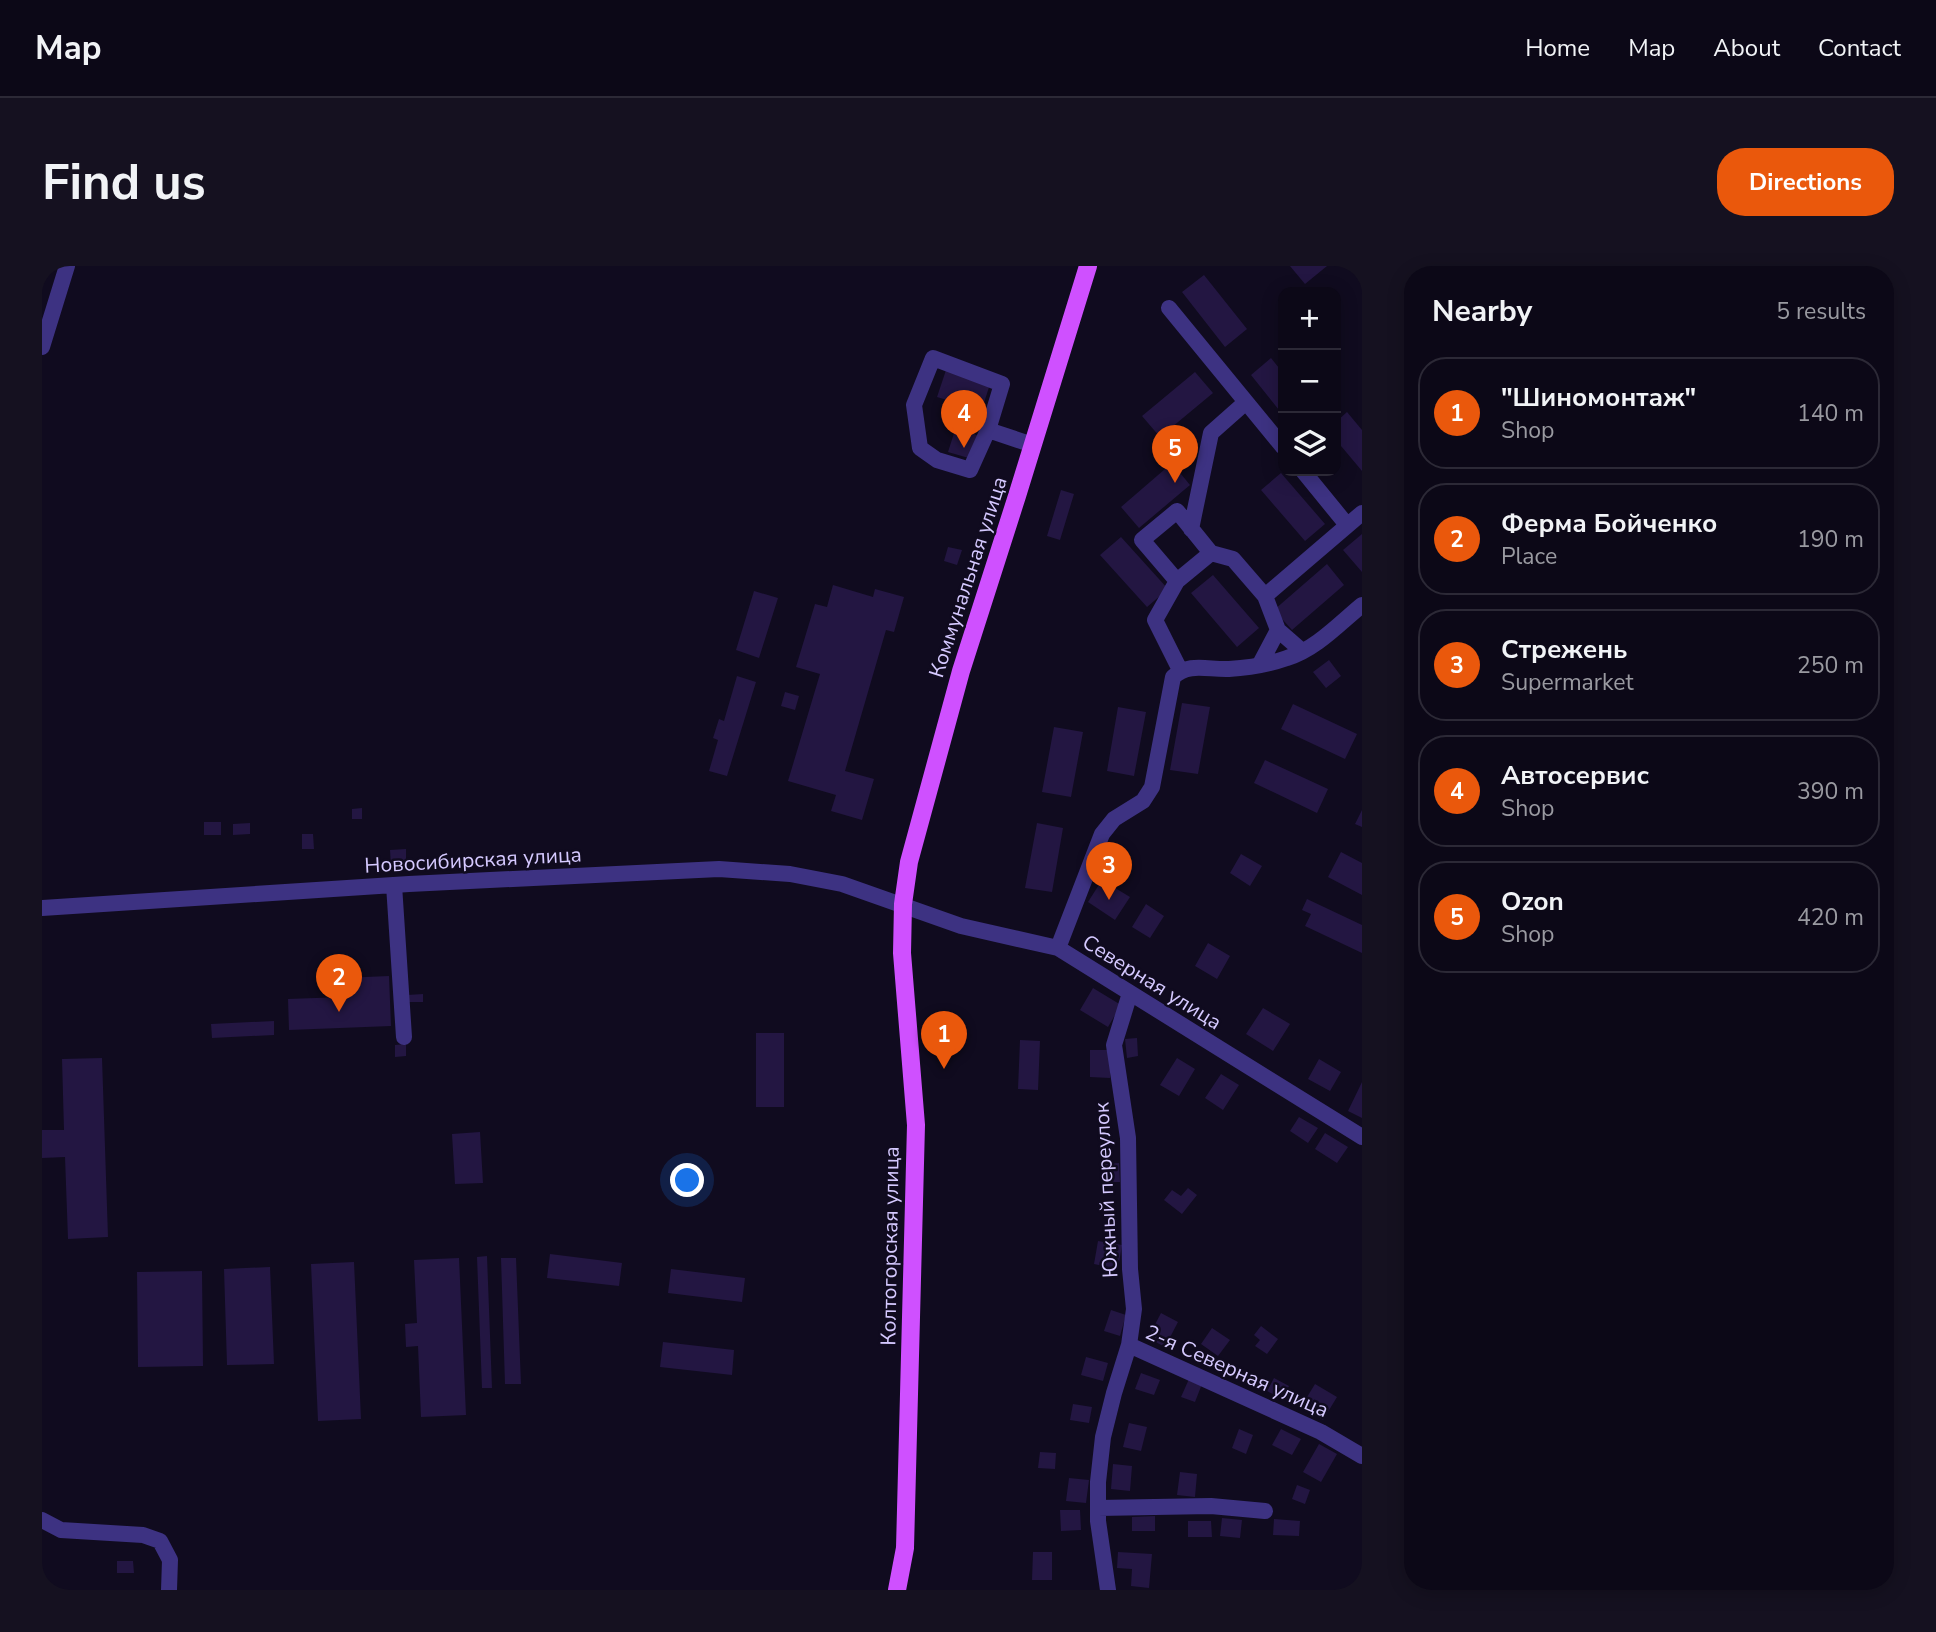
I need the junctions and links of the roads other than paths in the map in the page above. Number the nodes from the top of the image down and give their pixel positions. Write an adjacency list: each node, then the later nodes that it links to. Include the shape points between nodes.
1 (67, 266): 4 (street)
2 (1087, 266): 8 (main road, Коммунальная улица)
3 (1169, 308): 5 (street)
4 (42, 347)
5 (1246, 402): 7 (street); 12 (street, via 1211,433)
6 (988, 430): 6 (street, via 1002,384 933,358 915,405 920,448 937,460 970,470); 8 (street)
7 (1278, 441)
8 (1033, 445): 22 (main road, Коммунальная улица, via 961,671 909,862)
9 (1307, 476): 11 (street)
10 (1362, 513): 11 (street)
11 (1347, 525): 15 (street)
12 (1191, 529): 13 (street); 14 (street, via 1177,511 1142,540)
13 (1212, 553): 14 (street); 15 (street, via 1233,559)
14 (1177, 581): 20 (street, via 1155,620)
15 (1265, 596): 17 (street)
16 (1362, 605): 18 (street)
17 (1278, 631): 18 (street); 19 (street)
18 (1302, 651): 19 (street)
19 (1260, 664): 20 (street)
20 (1180, 670): 24 (street, via 1173,677 1152,787 1143,801 1114,819 1102,834)
21 (394, 885): 22 (street, Новосибирская улица, via 719,869 790,874 842,884); 23 (street, Новосибирская улица); 26 (street)
22 (903, 904): 24 (street, Северная улица, via 987,934); 34 (main road, Колтогорская улица, via 902,953 916,1125 905,1548)
23 (42, 908)
24 (1058, 948): 25 (street, Северная улица)
25 (1130, 993): 27 (street, Северная улица); 28 (street, Южный переулок, via 1114,1045 1128,1138 1134,1309)
26 (404, 1037)
27 (1362, 1138)
28 (1129, 1345): 29 (street, 2-я Северная улица); 30 (street, 2-я Северная улица, via 1103,1437)
29 (1362, 1455)
30 (1098, 1508): 31 (street, via 1211,1506); 35 (street, 2-я Северная улица)
31 (1265, 1511)
32 (42, 1520): 33 (street, via 61,1530 143,1535 160,1541 170,1560)
33 (169, 1590)
34 (897, 1590)
35 (1108, 1590)

